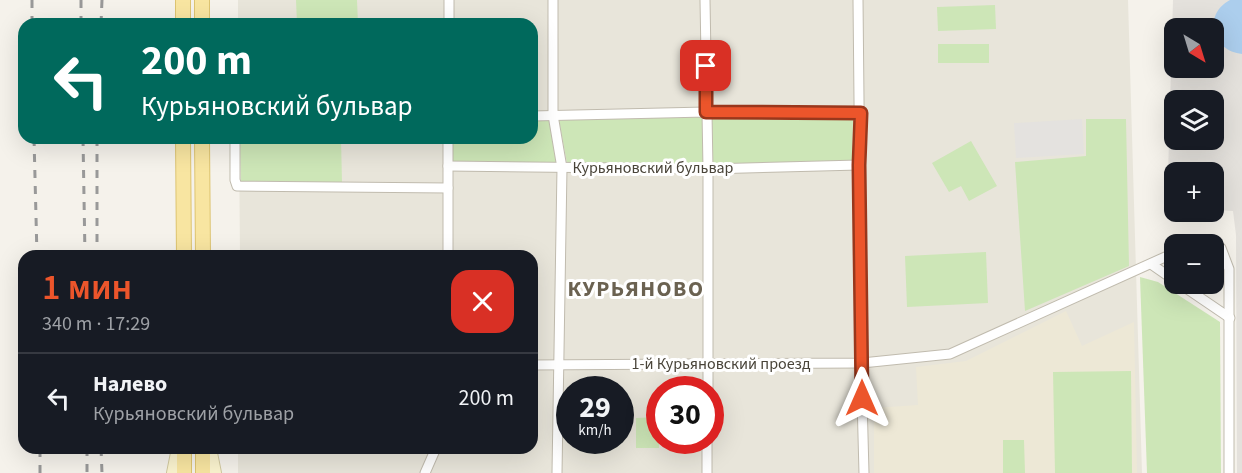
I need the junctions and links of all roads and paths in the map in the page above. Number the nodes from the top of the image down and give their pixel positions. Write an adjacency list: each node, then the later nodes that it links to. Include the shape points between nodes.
1 (181, 0): 7 (main road)
2 (203, 0): 8 (main road)
3 (449, 0): 9 (street)
4 (553, 0): 13 (street)
5 (705, 0): 10 (street)
6 (858, 0): 11 (street)
7 (183, 18)
8 (202, 18)
9 (449, 18)
10 (706, 112): 11 (street); 13 (street); 21 (street)
11 (861, 113): 18 (street)
12 (538, 116): 13 (street)
13 (553, 116): 20 (street)
14 (183, 144): 23 (main road)
15 (202, 144): 24 (main road)
16 (235, 144): 22 (street, via 237,186)
17 (448, 144): 19 (street)
18 (859, 165): 21 (street, Курьяновский бульвар); 32 (street)
19 (448, 166): 20 (street, Курьяновский бульвар); 22 (street)
20 (562, 168): 21 (street, Курьяновский бульвар); 34 (street)
21 (708, 169): 35 (street)
22 (448, 188): 25 (street)
23 (184, 250)
24 (203, 250)
25 (448, 250)
26 (1224, 256): 31 (street, via 1229,269)
27 (1164, 258): 28 (street, 1-й Курьяновский проезд)
28 (1151, 264): 29 (street); 32 (street, 1-й Курьяновский проезд, via 950,354)
29 (1164, 273)
30 (1195, 294): 31 (street)
31 (1230, 318): 51 (street)
32 (862, 363): 35 (street, 1-й Курьяновский проезд); 50 (street)
33 (538, 365): 34 (street, 1-й Курьяновский проезд)
34 (559, 365): 35 (street, 1-й Курьяновский проезд); 48 (street)
35 (709, 365): 36 (street)
36 (709, 376)
37 (177, 454): 43 (street)
38 (184, 454): 44 (main road)
39 (203, 454): 45 (main road)
40 (211, 454): 46 (street)
41 (433, 454): 47 (street)
42 (707, 454): 49 (street)
43 (173, 473)
44 (184, 473)
45 (203, 473)
46 (215, 473)
47 (425, 473)
48 (557, 473)
49 (706, 473)
50 (864, 473)
51 (1229, 473)

